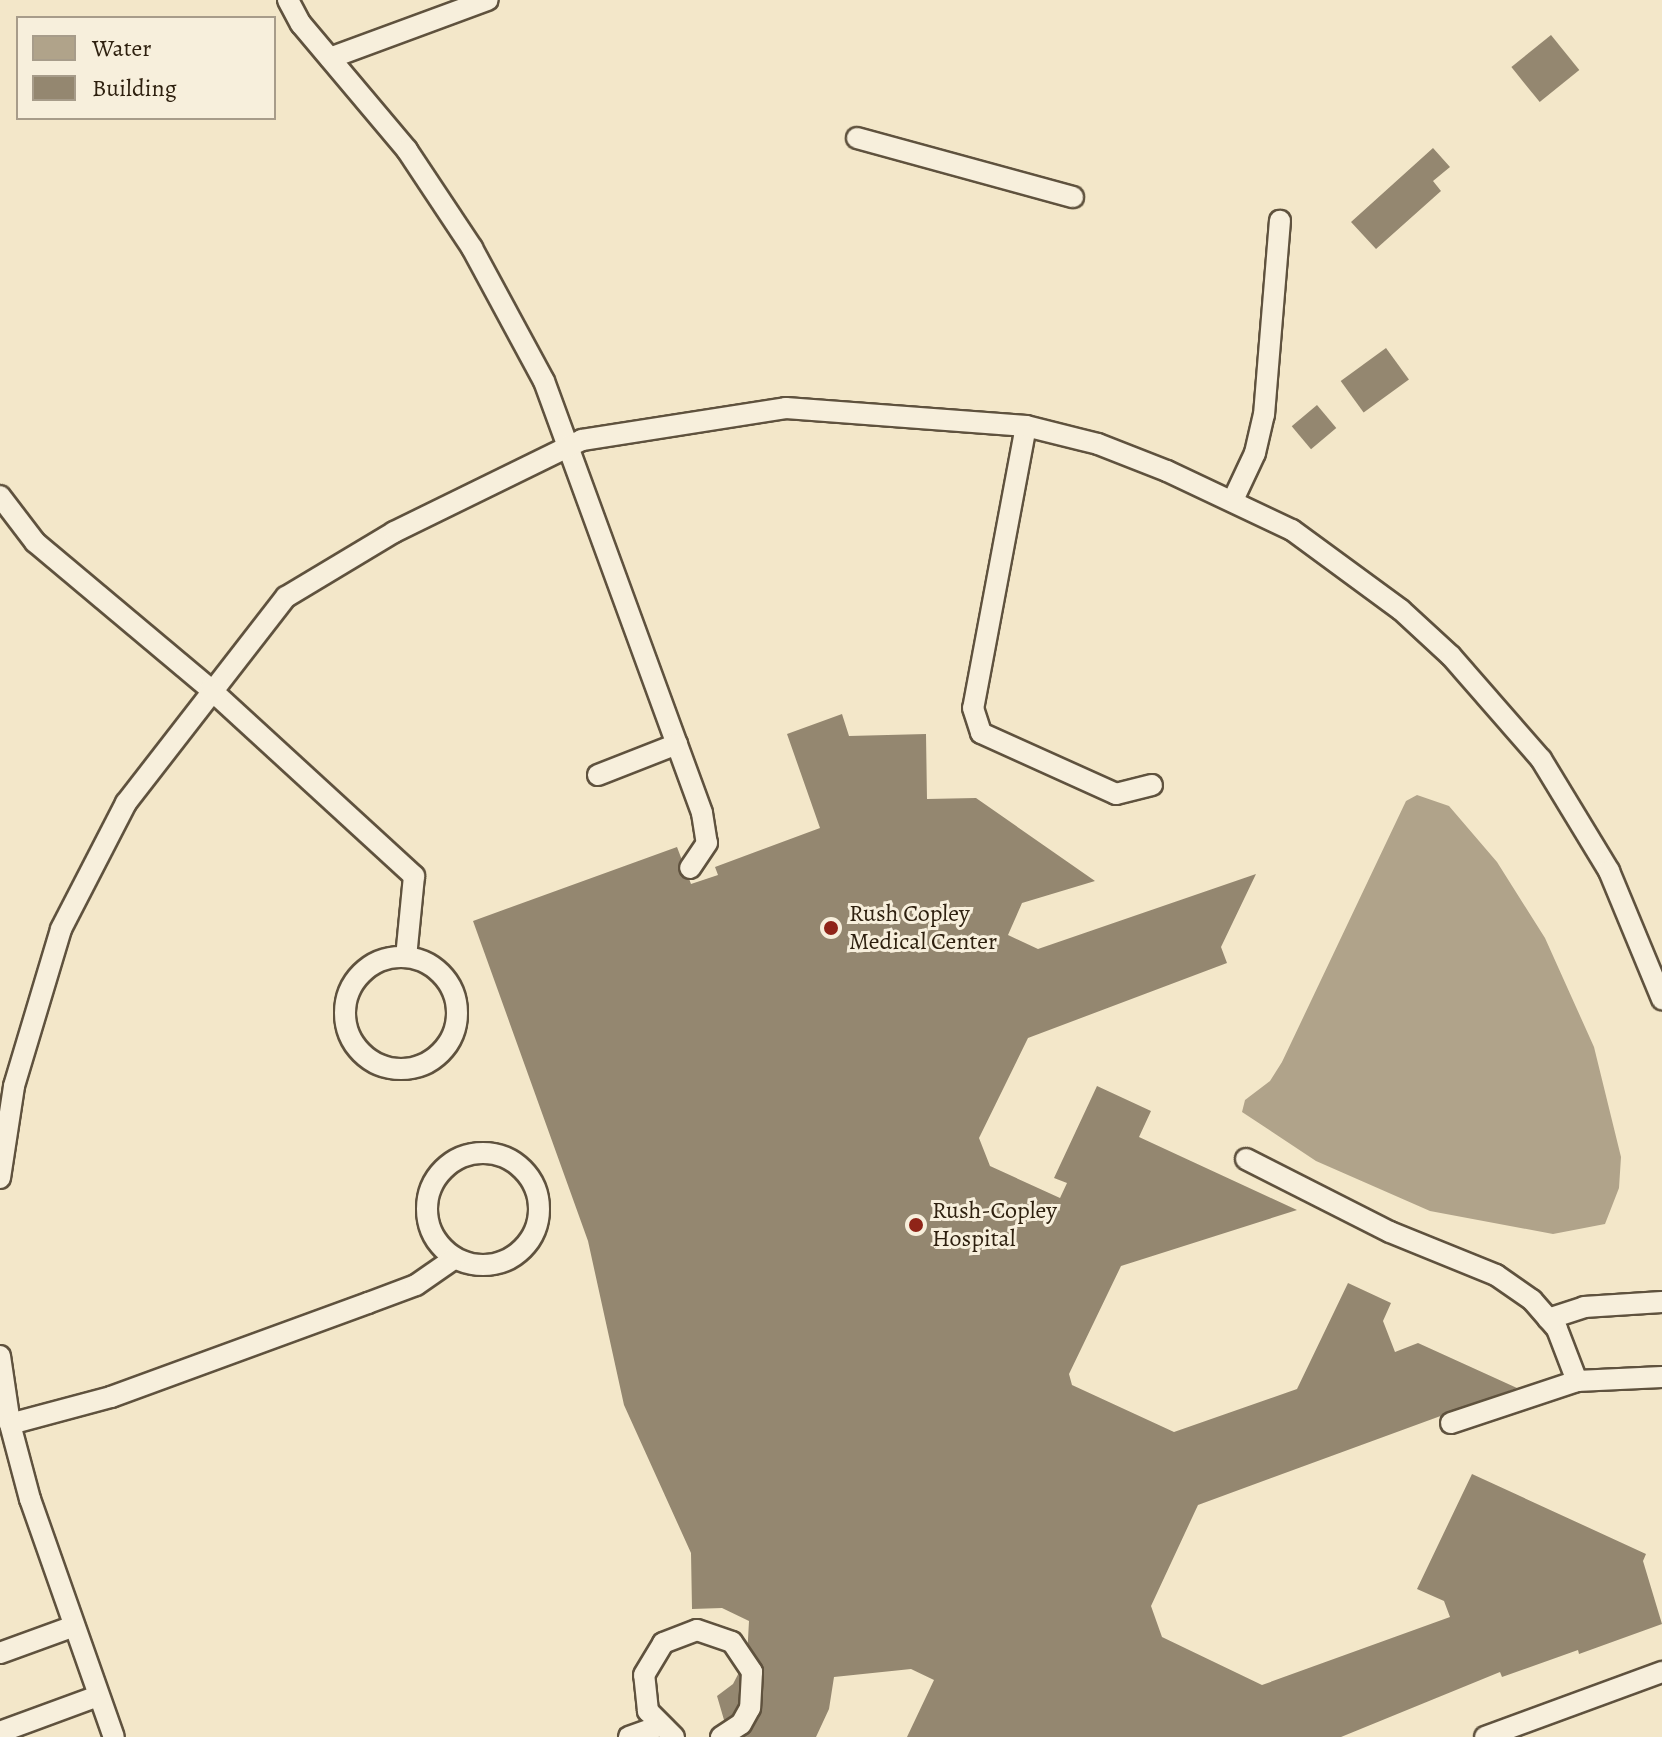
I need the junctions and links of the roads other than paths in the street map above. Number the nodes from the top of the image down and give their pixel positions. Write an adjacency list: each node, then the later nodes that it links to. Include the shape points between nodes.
1 (288, 0): 3 (lane)
2 (488, 0): 3 (lane)
3 (330, 58): 8 (lane, via 407,150 472,248 544,381)
4 (857, 138): 5 (lane)
5 (1073, 197)
6 (1280, 221): 10 (lane, via 1264,415 1255,453)
7 (1026, 426): 8 (lane, via 786,408); 10 (lane, via 1098,444); 14 (lane, via 973,708 981,733 1116,794)
8 (568, 446): 11 (lane, via 394,532 286,597); 12 (lane)
9 (0, 496): 11 (lane, via 35,542)
10 (1233, 500): 17 (lane, via 1292,530 1349,569 1421,628 1497,704 1541,759 1609,871)
11 (210, 689): 16 (lane, via 414,876); 19 (lane, via 126,803 61,929 14,1086)
12 (677, 744): 13 (lane); 15 (lane, via 707,843)
13 (598, 775)
14 (1152, 785)
15 (690, 868)
16 (406, 957): 16 (lane, via 423,961 444,977 456,1001 457,1018 444,1050 414,1068 397,1070 361,1053 350,1037 346,1009 355,981 369,967)
17 (1662, 999)
18 (1246, 1159): 22 (lane, via 1390,1232 1496,1275)
19 (0, 1178)
20 (455, 1258): 20 (lane, via 493,1265 526,1245 536,1229 536,1190 512,1161 477,1153 446,1167 435,1181 427,1215 432,1232); 27 (lane, via 416,1285 111,1397)
21 (1662, 1302): 22 (lane, via 1584,1307)
22 (1548, 1319): 25 (lane)
23 (0, 1356): 27 (lane)
24 (1662, 1377): 25 (lane)
25 (1577, 1381): 26 (lane)
26 (1451, 1423)
27 (10, 1424): 28 (lane)
28 (74, 1626): 29 (lane); 31 (lane)
29 (0, 1653)
30 (1662, 1672): 37 (lane)
31 (98, 1696): 32 (lane); 34 (lane)
32 (0, 1732)
33 (666, 1732): 35 (lane); 36 (lane, via 643,1694 651,1657 679,1634 716,1633 745,1655 754,1690 741,1724)
34 (114, 1737)
35 (629, 1737)
36 (721, 1737)
37 (1485, 1737)

